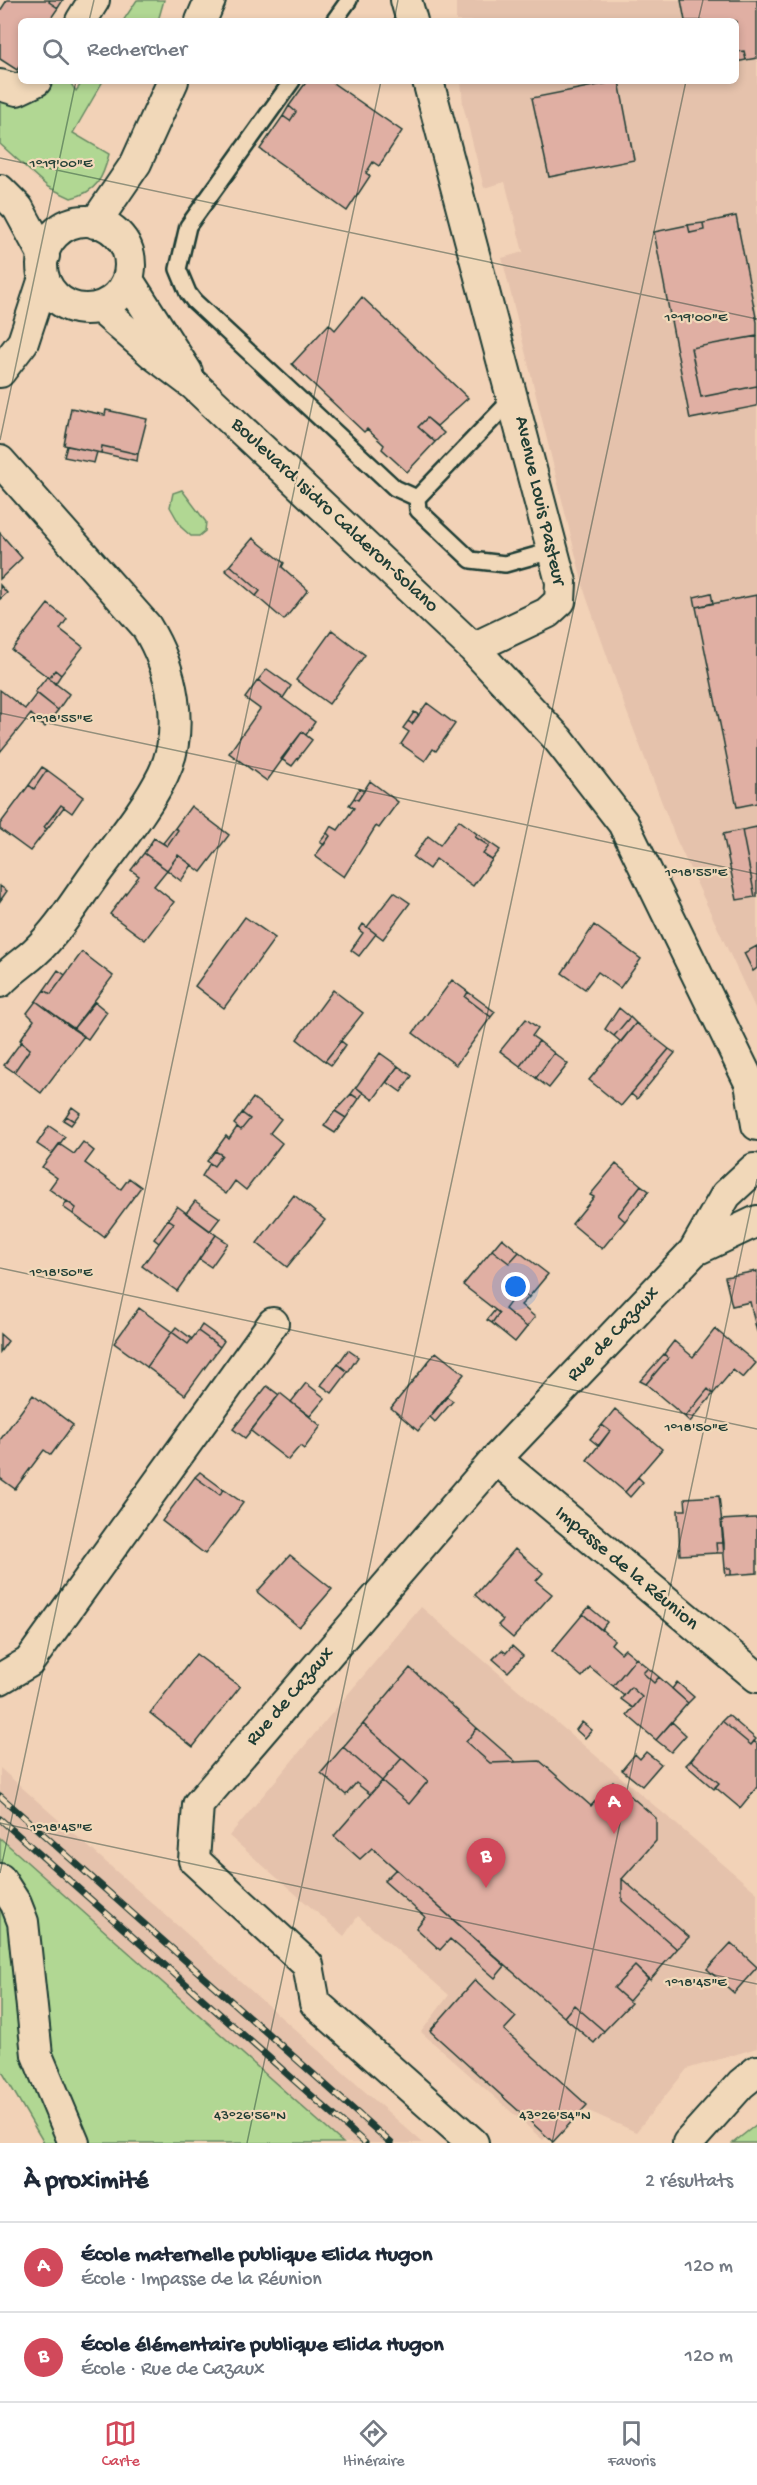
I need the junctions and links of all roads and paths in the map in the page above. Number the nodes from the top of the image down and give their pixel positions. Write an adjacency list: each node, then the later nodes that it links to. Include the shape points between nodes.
1 (94, 0): 5 (street)
2 (210, 0): 6 (street)
3 (349, 0): 7 (lane)
4 (406, 0): 8 (street)
5 (83, 18)
6 (202, 18)
7 (336, 18)
8 (411, 18)
9 (30, 84): 13 (street, via 17,90)
10 (172, 84): 15 (street, via 136,163)
11 (290, 84): 24 (lane, via 188,226 178,269 194,300 394,488)
12 (429, 84): 22 (street, Avenue Louis Pasteur)
13 (0, 85)
14 (9, 199): 15 (street); 16 (street)
15 (94, 229): 16 (street, via 52,239); 17 (street, via 129,253)
16 (44, 267): 18 (street, via 60,300); 19 (street)
17 (128, 280): 18 (street, via 121,292); 21 (street, Boulevard Isidro Calderon-Solano)
18 (87, 307): 19 (street); 21 (street, Boulevard Isidro Calderon-Solano)
19 (23, 342): 20 (street)
20 (0, 372)
21 (194, 385): 26 (street, Boulevard Isidro Calderon-Solano)
22 (514, 397): 24 (lane); 25 (street, Avenue Louis Pasteur)
23 (0, 461): 27 (street, via 146,626 167,670 174,721 164,773 147,802 50,936)
24 (417, 498): 25 (lane, via 418,510 424,517 471,560 505,564)
25 (555, 550): 26 (street, Avenue Louis Pasteur, via 560,601 547,612)
26 (473, 648): 28 (street, via 558,739 623,823)
27 (0, 982)
28 (753, 1087): 29 (street)
29 (757, 1125)
30 (756, 1176): 32 (street, Rue de Cazaux, via 726,1195)
31 (757, 1221): 32 (street, Rue de Cazaux)
32 (694, 1251): 34 (street, Rue de Cazaux)
33 (273, 1323): 36 (street, via 29,1662)
34 (496, 1459): 35 (street, Impasse de la Réunion); 40 (street, Rue de Cazaux, via 198,1805 194,1860 308,1965 315,2003)
35 (757, 1677)
36 (0, 1679)
37 (0, 1879): 39 (street, via 23,1922 37,2055)
38 (757, 2071): 41 (street)
39 (74, 2143)
40 (473, 2143)
41 (688, 2143)

